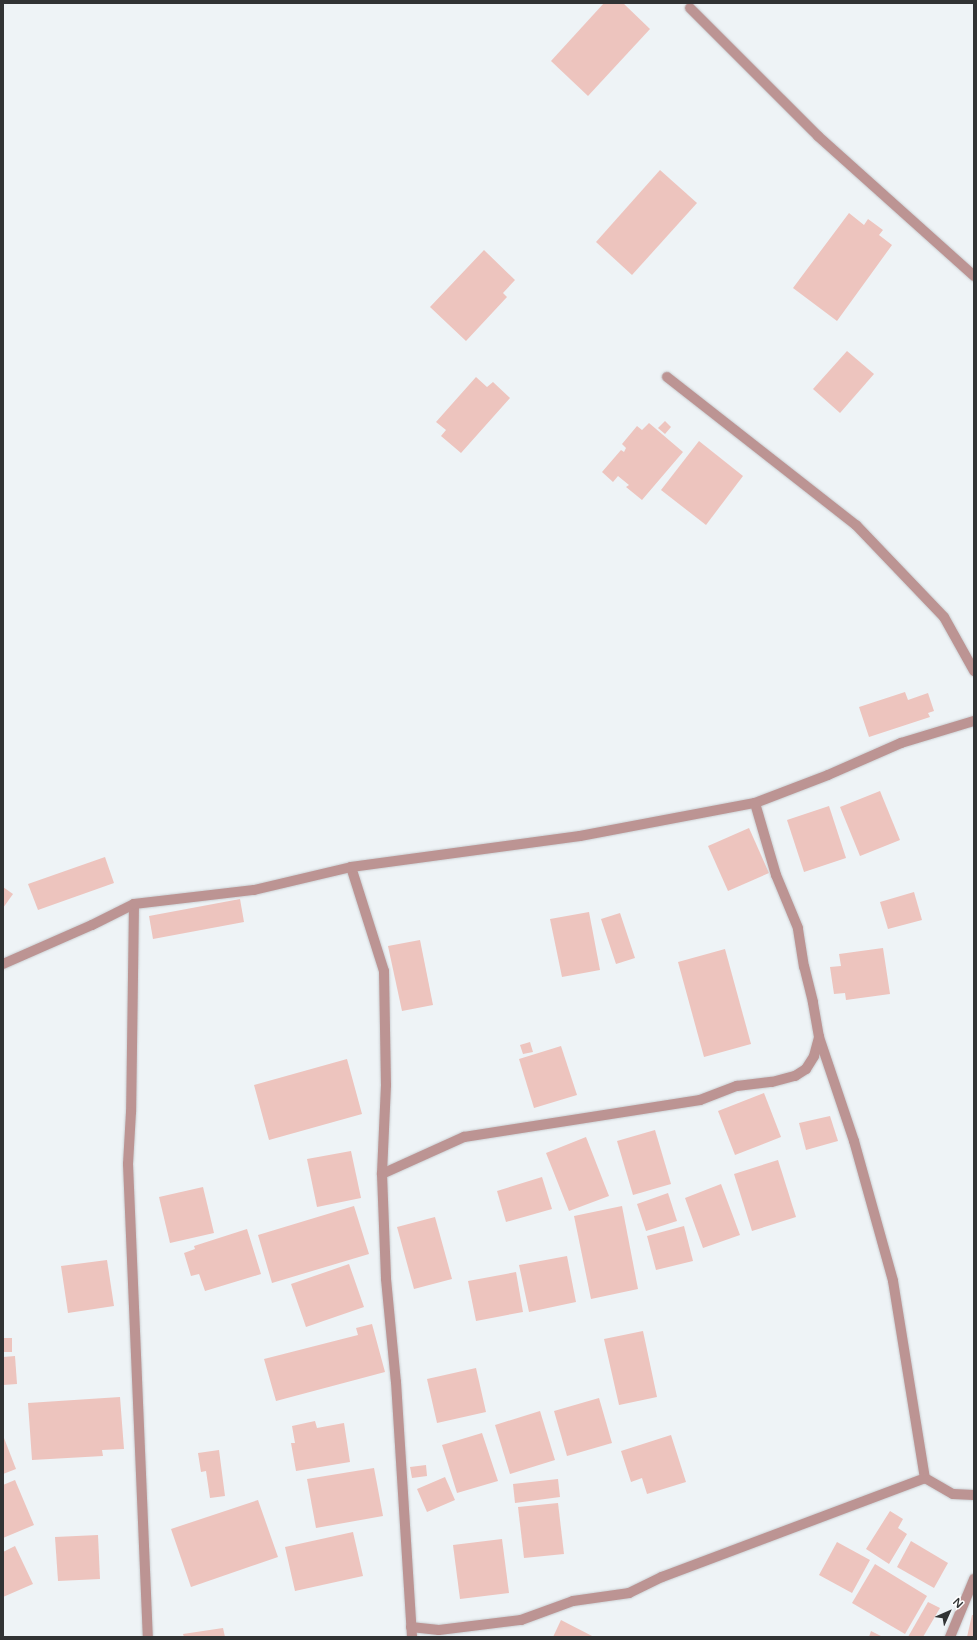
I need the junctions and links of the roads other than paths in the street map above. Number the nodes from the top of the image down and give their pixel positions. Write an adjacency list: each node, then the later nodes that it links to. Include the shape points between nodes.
1 (690, 8): 2 (street, via 818,136)
2 (974, 276)
3 (667, 377): 4 (street, via 856,526 944,617)
4 (974, 671)
5 (974, 721): 6 (street, via 900,743 828,775)
6 (755, 803): 7 (street, via 580,836); 10 (street, via 776,876 798,928)
7 (351, 867): 8 (street, via 254,890); 11 (street, via 384,971 386,1085)
8 (134, 904): 9 (street); 16 (street, via 128,1164)
9 (3, 964)
10 (819, 1037): 11 (street, via 814,1056 806,1069 795,1076 772,1082 737,1086 700,1100 464,1137); 12 (street, via 854,1141 893,1281)
11 (382, 1174): 15 (street, via 386,1279 397,1390)
12 (926, 1478): 13 (street, via 952,1494); 15 (street, via 662,1577 629,1593 573,1600 521,1620)
13 (974, 1495)
14 (974, 1579): 17 (street)
15 (411, 1632)
16 (148, 1637)
17 (950, 1637)

